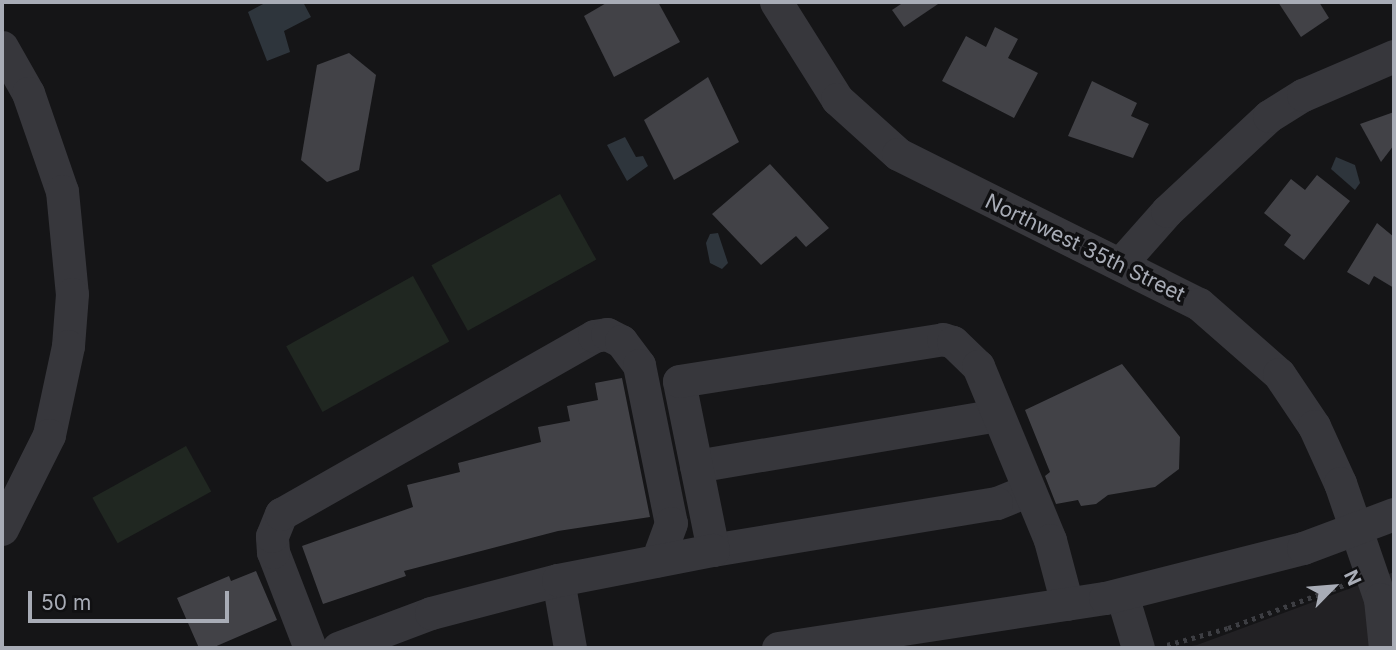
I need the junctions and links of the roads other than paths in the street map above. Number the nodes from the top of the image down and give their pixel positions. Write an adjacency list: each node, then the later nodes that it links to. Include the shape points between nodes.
1 (776, 2): 4 (street, Northwest 35th Street, via 837,99 898,154)
2 (2, 47): 9 (street, via 28,93 62,191 72,294 68,346 49,435)
3 (1394, 56): 4 (street, via 1303,95 1269,116 1167,211)
4 (1121, 263): 10 (street, Northwest 35th Street, via 1199,304 1279,374 1314,426)
5 (998, 415): 6 (street); 6 (street, via 971,355 943,339 679,381); 7 (street)
6 (696, 466): 11 (street)
7 (1029, 490): 11 (street, via 996,503); 15 (street, via 1050,540)
8 (1394, 514): 10 (street)
9 (2, 529)
10 (1357, 529): 14 (street, via 1205,576); 21 (street, Northwest 35th Street, via 1380,599)
11 (713, 550): 12 (street)
12 (657, 561): 13 (street); 16 (street, via 671,523 639,365 621,341 607,334 594,336 281,514 272,536 273,552)
13 (558, 580): 17 (street, via 431,613); 18 (street)
14 (1122, 595): 15 (street); 20 (street)
15 (1067, 604): 19 (street)
16 (310, 648)
17 (338, 648)
18 (570, 648)
19 (778, 648)
20 (1138, 648)
21 (1385, 648)

